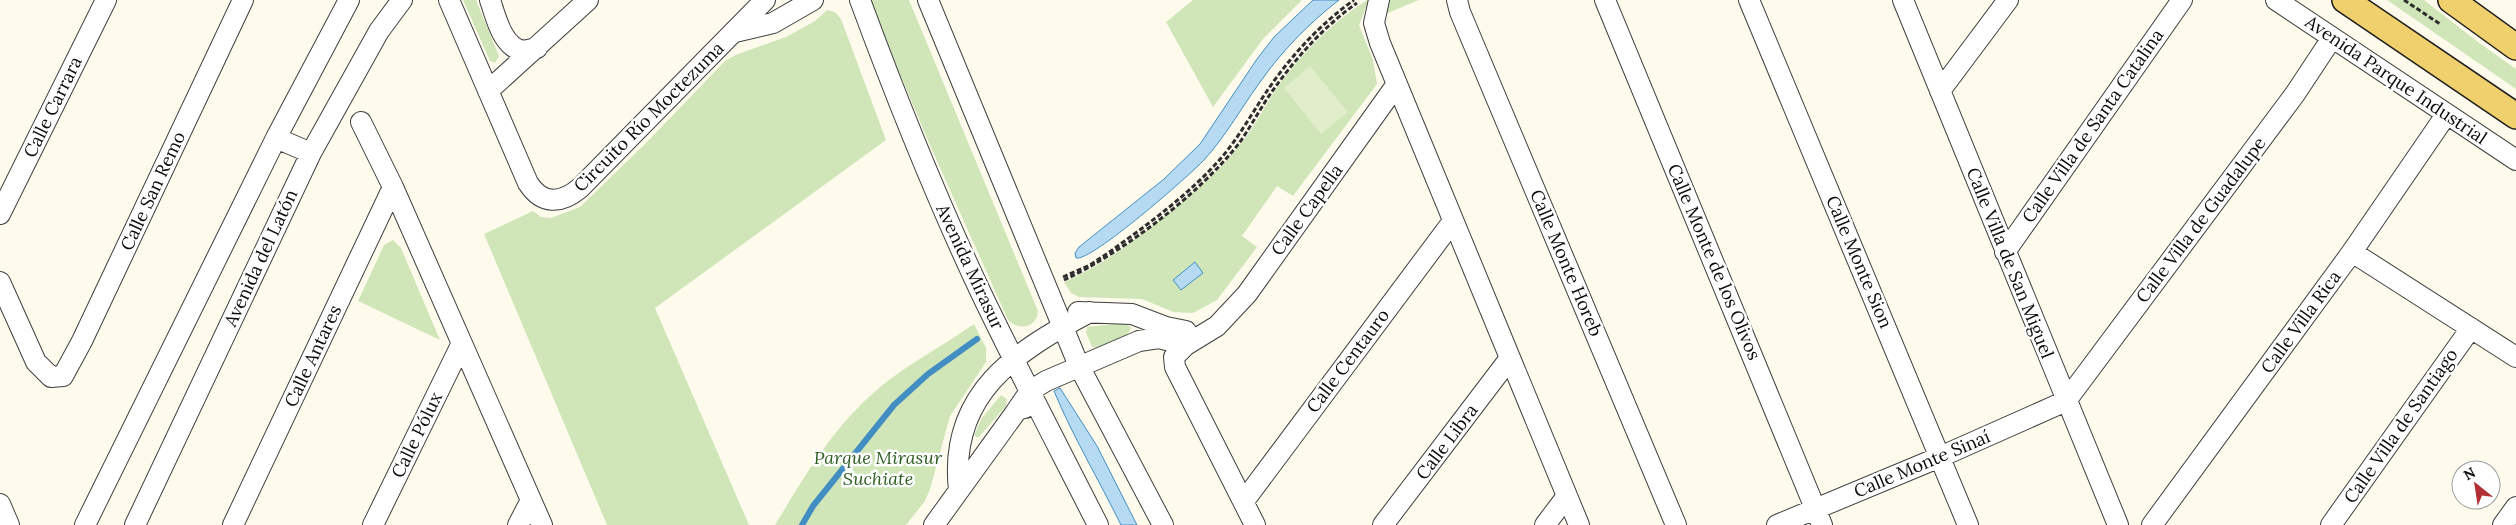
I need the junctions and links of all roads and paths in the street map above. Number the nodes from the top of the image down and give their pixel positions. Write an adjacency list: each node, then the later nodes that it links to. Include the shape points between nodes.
1 (106, 0): 40 (street, Calle Carrara)
2 (243, 0): 44 (street, Calle San Remo, via 68,371 58,378 46,374 36,362)
3 (349, 0): 36 (street)
4 (402, 0): 37 (street, Avenida del Latón, via 378,31)
5 (448, 0): 31 (street, Circuito Río Moctezuma)
6 (490, 0): 29 (street, via 510,45 523,51)
7 (588, 0): 29 (street)
8 (766, 0): 26 (street, Circuito Río Moctezuma)
9 (813, 0): 26 (street, Circuito Río Moctezuma, via 773,23)
10 (860, 0): 54 (street, Avenida Mirasur, via 947,219)
11 (928, 0): 45 (street)
12 (1354, 0): 13 (path, via 1291,59 1222,157 1206,173 1108,254 1060,279 1092,267 1112,255 1210,175 1241,141 1294,64 1340,16)
13 (1361, 0)
14 (1379, 0): 30 (street, via 1374,17 1376,31)
15 (1457, 0): 84 (street, Calle Monte Horeb)
16 (1605, 0): 69 (street, Calle Monte de los Olivos)
17 (1749, 0): 62 (street, Calle Monte Sion)
18 (1903, 0): 32 (street, Calle Villa de San Miguel)
19 (2008, 0): 32 (street)
20 (2182, 0): 42 (street, Calle Villa de Santa Catalina)
21 (2276, 0): 27 (street, Avenida Parque Industrial)
22 (2345, 0): 34 (main road)
23 (2404, 0): 25 (path)
24 (2451, 0): 28 (main road)
25 (2440, 24)
26 (735, 32): 31 (street, Circuito Río Moctezuma, via 580,188 560,199 541,198 532,190)
27 (2332, 38): 33 (street, Avenida Parque Industrial); 59 (street, Calle Villa de Guadalupe, via 2295,94)
28 (2516, 47)
29 (537, 48): 31 (street)
30 (1397, 84): 41 (street); 49 (street, Calle Capella, via 1247,294)
31 (488, 91)
32 (1940, 91): 42 (street, Calle Villa de San Miguel)
33 (2446, 115): 38 (street, Avenida Parque Industrial); 43 (street, Calle Villa Rica)
34 (2516, 116)
35 (362, 122): 39 (street)
36 (276, 138): 37 (street); 71 (street)
37 (310, 153): 72 (street, Avenida del Latón)
38 (2516, 160)
39 (393, 187): 51 (street); 73 (street, Calle Antares)
40 (0, 214)
41 (1452, 220): 55 (street); 66 (street, Calle Centauro)
42 (2005, 252): 59 (street, Calle Villa de San Miguel)
43 (2352, 252): 48 (street); 88 (street, Calle Villa Rica)
44 (0, 282)
45 (1052, 302): 46 (street, via 1069,310); 47 (street)
46 (1090, 312): 47 (street); 49 (street, via 1132,314 1178,330)
47 (1062, 327): 54 (street); 56 (street)
48 (2471, 328): 53 (street); 89 (street, Calle Villa de Santiago)
49 (1211, 331): 50 (street, Calle Capella)
50 (1186, 345): 52 (street, via 1151,338); 66 (street, via 1174,357 1175,367)
51 (461, 346): 65 (street); 74 (street, Calle Pólux)
52 (1116, 351): 56 (street); 57 (street, via 1096,372)
53 (2516, 357)
54 (1012, 358): 58 (street, Avenida Mirasur); 63 (street, via 989,383 966,422 957,462)
55 (1510, 358): 64 (street); 81 (street, Calle Libra)
56 (1078, 366): 57 (street); 58 (street)
57 (1091, 390): 79 (street)
58 (1030, 391): 60 (street); 61 (street, Avenida Mirasur)
59 (2066, 400): 62 (street, Calle Monte Sinaí); 87 (street, Calle Villa de San Miguel)
60 (1015, 413): 61 (street, via 1022,408); 63 (street)
61 (1042, 414): 78 (street, Avenida Mirasur)
62 (1940, 457): 69 (street, Calle Monte Sinaí); 86 (street, Calle Monte Sion)
63 (959, 490): 77 (street)
64 (1567, 496): 82 (street); 83 (street)
65 (531, 500): 75 (street); 76 (street)
66 (1244, 501): 80 (street)
67 (0, 504): 70 (street)
68 (2516, 507): 90 (street)
69 (1819, 517): 85 (street, Calle Monte Sinaí)
70 (9, 525)
71 (86, 525)
72 (135, 525)
73 (233, 525)
74 (374, 525)
75 (518, 525)
76 (542, 525)
77 (934, 525)
78 (1098, 525)
79 (1163, 525)
80 (1255, 525)
81 (1383, 525)
82 (1545, 525)
83 (1579, 525)
84 (1676, 525)
85 (1777, 525)
86 (1968, 525)
87 (2118, 525)
88 (2152, 525)
89 (2331, 525)
90 (2503, 525)

